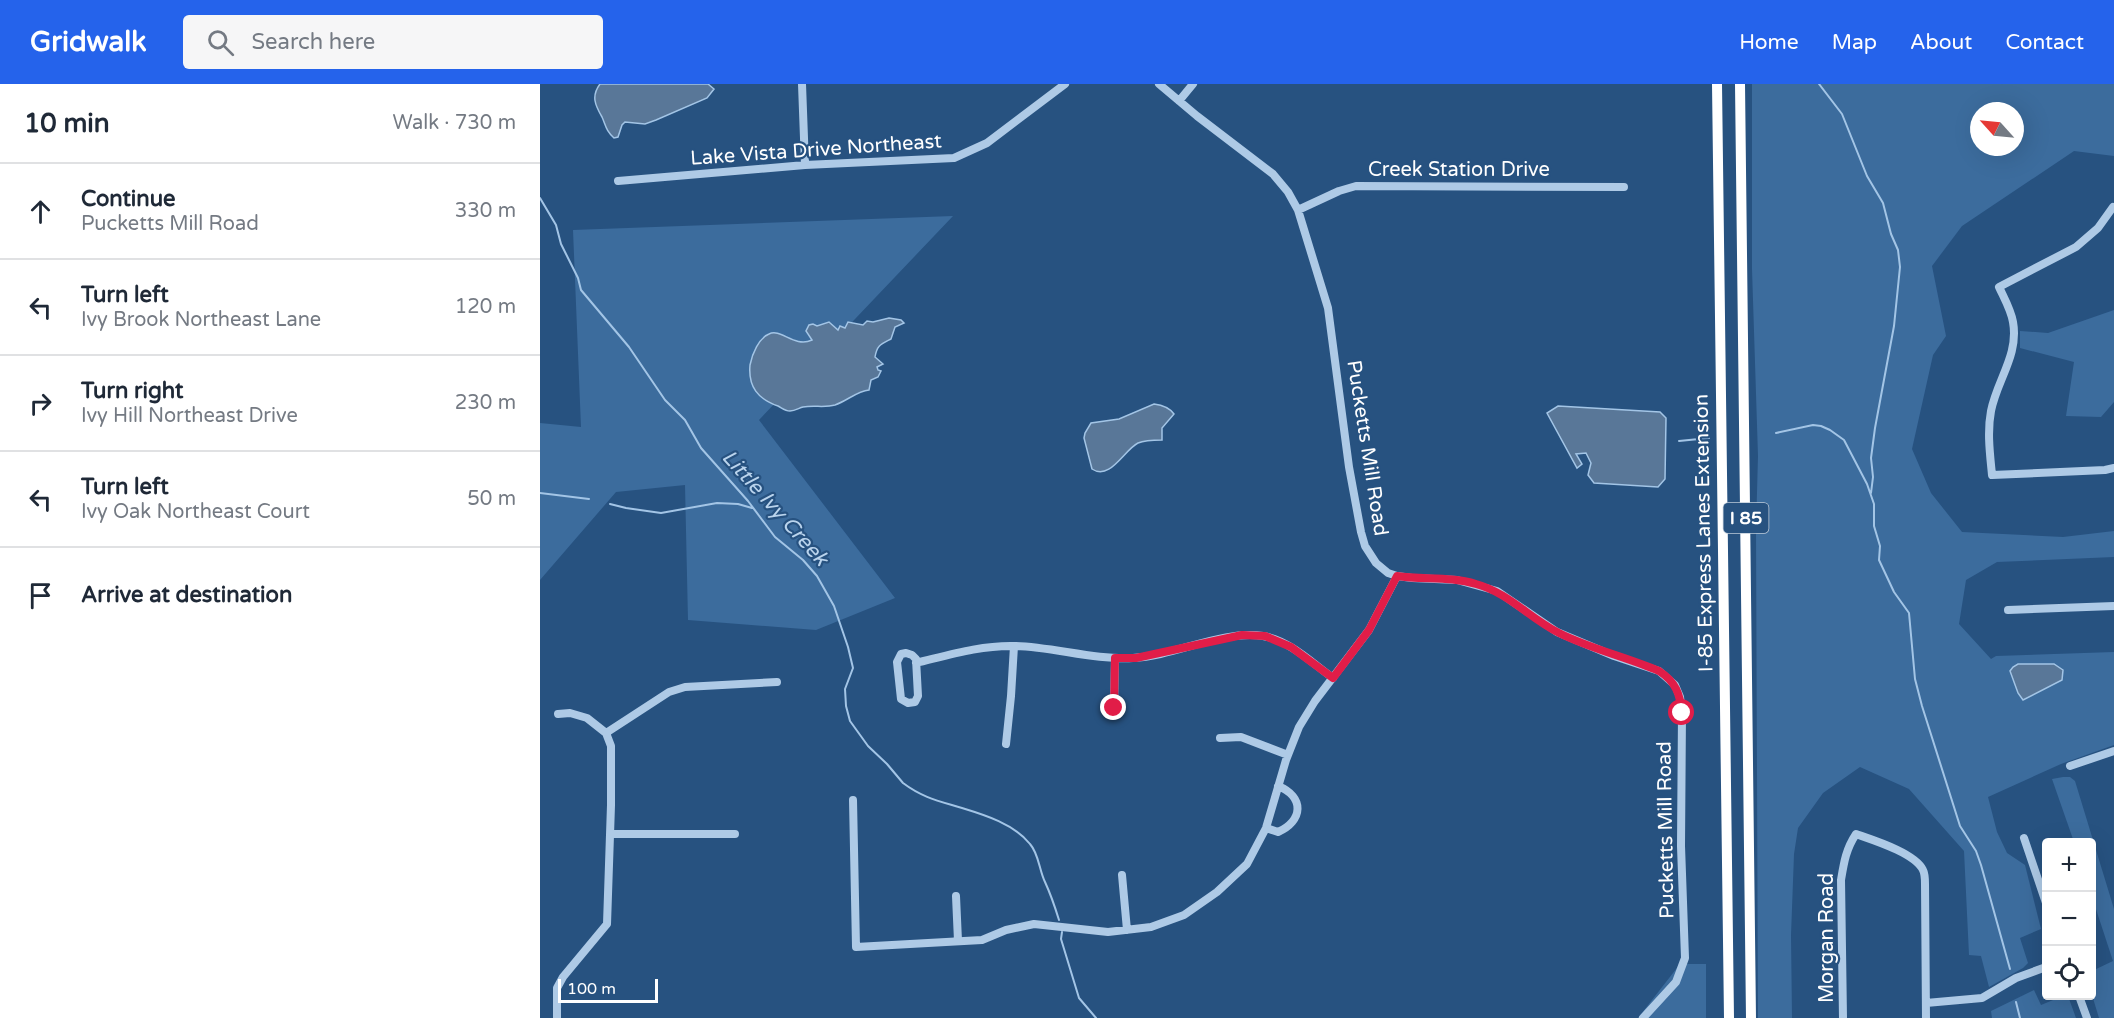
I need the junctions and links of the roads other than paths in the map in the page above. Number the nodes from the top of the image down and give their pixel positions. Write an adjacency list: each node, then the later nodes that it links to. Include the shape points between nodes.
1 (802, 84): 9 (street)
2 (1065, 84): 7 (street, Lake Vista Drive Northeast)
3 (1159, 84): 8 (street, Pucketts Mill Road)
4 (1193, 84): 8 (street)
5 (1717, 84): 47 (highway, I-85 Express Lanes Extension / I 85)
6 (1740, 84): 48 (highway, I-85 Express Lanes Extension / I 85)
7 (1054, 87): 9 (street, Lake Vista Drive Northeast, via 987,143 954,158)
8 (1179, 101): 13 (street, Pucketts Mill Road, via 1273,174)
9 (805, 165): 10 (street, Lake Vista Drive Northeast)
10 (618, 181)
11 (1624, 186): 13 (street, Creek Station Drive, via 1356,186)
12 (2113, 207): 14 (street, via 2098,228 2076,247 1999,287 2013,320 2014,347 1991,411 1989,436 1992,476)
13 (1298, 210): 15 (street, Pucketts Mill Road, via 1328,308 1361,532 1376,563)
14 (2114, 468)
15 (1397, 576): 21 (street, via 1369,630); 46 (street, Pucketts Mill Road, via 1457,580 1497,591 1557,632 1659,671 1676,686 1682,713 1685,958 1676,982)
16 (2114, 606): 17 (street)
17 (2008, 610)
18 (1014, 646): 19 (street); 20 (street, via 984,647); 27 (street)
19 (1115, 658): 21 (street, via 1136,658 1242,635 1265,636 1291,647); 23 (street)
20 (916, 663): 20 (street, via 906,653 897,662 901,699 908,702 915,702 918,696)
21 (1333, 678): 29 (street, via 1299,727)
22 (777, 682): 25 (street, via 686,687 669,692)
23 (1114, 708)
24 (558, 714): 25 (street, via 587,718)
25 (606, 733): 34 (street, via 611,746)
26 (1220, 738): 29 (street, via 1241,737)
27 (1006, 744)
28 (2114, 751): 30 (street)
29 (1288, 755): 31 (street)
30 (2070, 766)
31 (1278, 786): 33 (street); 33 (street, via 1289,790 1298,811 1289,827 1278,832)
32 (853, 800): 41 (street, via 856,948)
33 (1266, 828): 40 (street, via 1247,864 1218,892 1184,915 1151,927)
34 (610, 834): 35 (street); 45 (street, via 607,924 557,988)
35 (735, 834)
36 (2024, 838): 38 (street)
37 (1122, 875): 40 (street)
38 (2042, 892)
39 (956, 896): 41 (street)
40 (1127, 930): 41 (street, via 1108,932 1034,924 982,940)
41 (958, 941)
42 (2042, 968): 44 (street, via 1982,998)
43 (2080, 1000): 51 (street)
44 (1926, 1002): 49 (street, Morgan Road, via 1923,869 1891,846 1856,834 1844,857 1841,880); 50 (street, Morgan Road)
45 (557, 1018)
46 (1643, 1018)
47 (1729, 1018)
48 (1751, 1018)
49 (1843, 1018)
50 (1926, 1018)
51 (2087, 1018)

